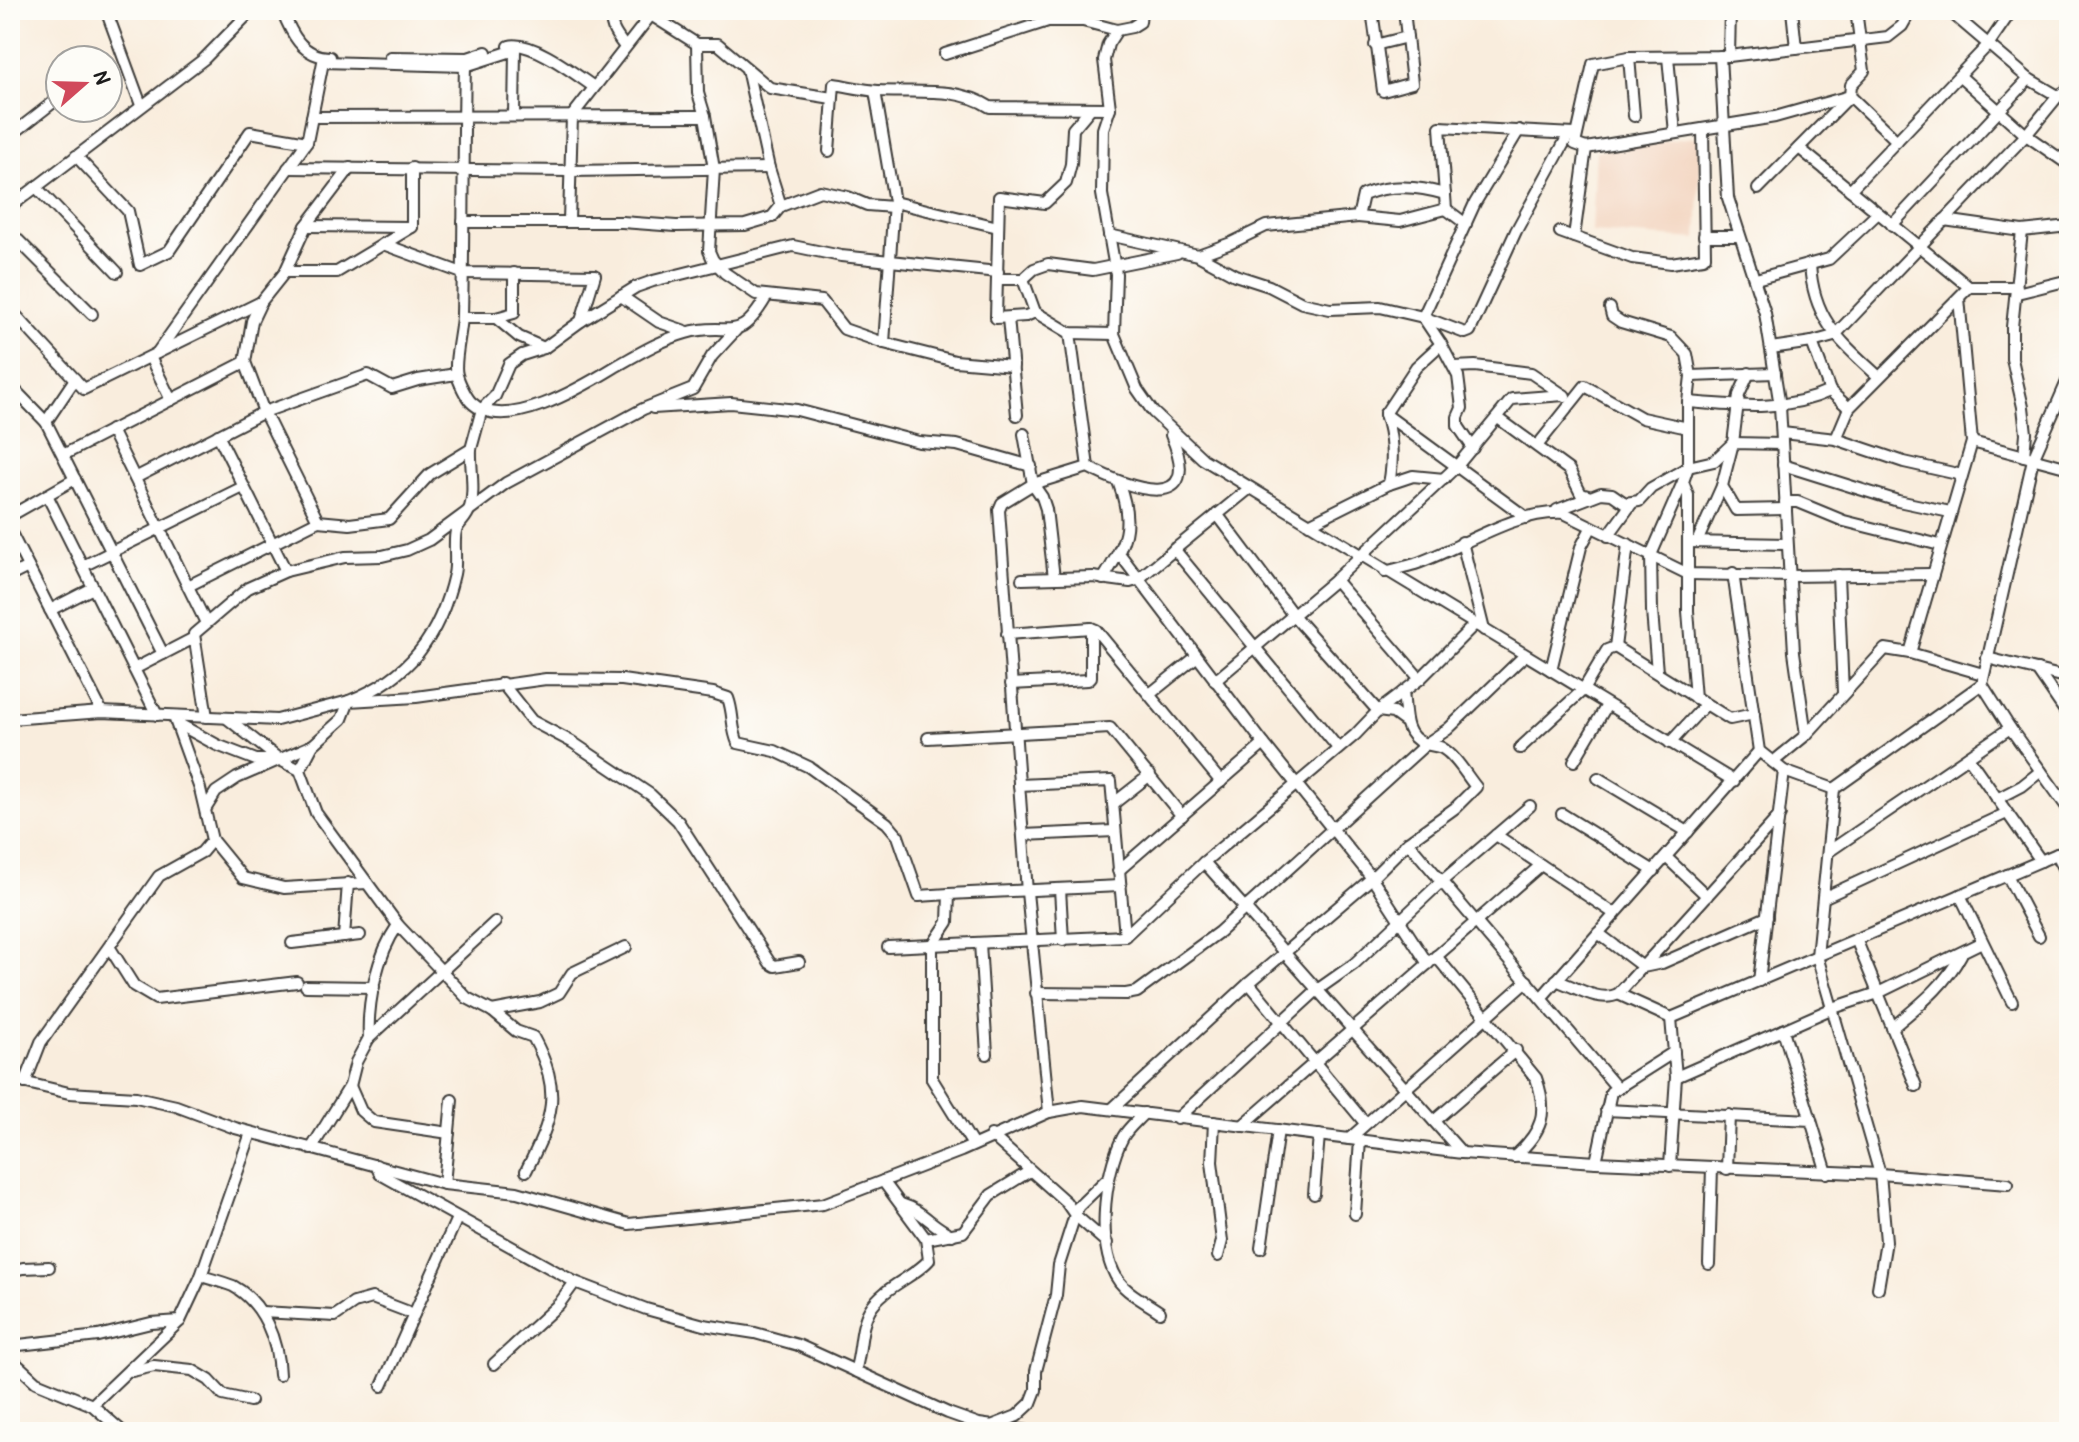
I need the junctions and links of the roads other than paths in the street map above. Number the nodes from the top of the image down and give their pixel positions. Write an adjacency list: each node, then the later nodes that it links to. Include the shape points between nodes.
1 (106, 10): 37 (street)
2 (252, 10): 37 (street, via 204,59)
3 (282, 10): 31 (street, via 293,39 320,57 468,58 516,44 544,54)
4 (613, 10): 21 (street, via 613,31)
5 (1141, 10): 15 (street, via 1140,22)
6 (1372, 10): 19 (street)
7 (1404, 10): 16 (street)
8 (1730, 10): 24 (street)
9 (1792, 10): 22 (street)
10 (1856, 10): 17 (street)
11 (1911, 10): 17 (street, via 1896,33)
12 (1948, 10): 20 (street)
13 (2012, 10): 20 (street)
14 (654, 12): 18 (street); 21 (street)
15 (1117, 30): 23 (street, via 1083,21 1048,21); 38 (street, via 1104,60)
16 (1407, 37): 19 (street); 19 (street, via 1412,83 1383,91)
17 (1860, 40): 22 (street); 34 (street, via 1864,71 1851,85)
18 (697, 44): 28 (street, via 718,44); 44 (street, via 698,93)
19 (1375, 45)
20 (1988, 45): 29 (street); 30 (street)
21 (625, 47): 31 (street)
22 (1796, 48): 24 (street)
23 (945, 54)
24 (1725, 56): 26 (street); 48 (street)
25 (1629, 57): 26 (street); 45 (street); 52 (street, via 1593,64)
26 (1668, 57): 51 (street)
27 (465, 66): 42 (street, via 515,50); 46 (street, via 323,62); 47 (street)
28 (747, 69): 36 (street, via 770,88); 66 (street)
29 (1960, 76): 41 (street); 55 (street)
30 (2029, 79): 35 (street); 41 (street)
31 (594, 87): 43 (street)
32 (2069, 89): 35 (street)
33 (875, 91): 36 (street, via 834,84); 40 (street, via 960,93 990,107); 74 (street)
34 (1850, 96): 48 (street); 55 (street); 58 (street)
35 (2058, 96): 53 (street)
36 (832, 98): 59 (street)
37 (141, 105): 60 (street)
38 (1110, 108): 40 (street); 92 (street, via 1103,129 1102,194)
39 (44, 109): 54 (street)
40 (1089, 110): 88 (street, via 1073,129 1066,183 1045,203 1000,195)
41 (2000, 110): 53 (street); 84 (street)
42 (514, 116): 43 (street); 47 (street)
43 (572, 116): 44 (street); 68 (street)
44 (705, 116): 67 (street)
45 (1634, 116)
46 (312, 117): 47 (street); 56 (street)
47 (464, 117): 65 (street)
48 (1724, 126): 49 (street); 94 (street, via 1728,198)
49 (1703, 129): 51 (street); 93 (street)
50 (1519, 130): 52 (street); 72 (street, via 1440,127); 83 (street)
51 (1675, 133): 57 (street)
52 (1573, 134): 57 (street, via 1575,144); 122 (street, via 1516,231 1470,331)
53 (2026, 135): 61 (street); 79 (street)
54 (10, 136)
55 (1897, 141): 71 (street)
56 (307, 142): 60 (street, via 250,132 169,251 140,265 128,211); 62 (street)
57 (1586, 148): 95 (street)
58 (1799, 148): 70 (street); 71 (street)
59 (829, 151)
60 (76, 156): 69 (street)
61 (2069, 165)
62 (288, 168): 63 (street); 137 (street)
63 (350, 168): 64 (street); 85 (street)
64 (412, 168): 65 (street); 87 (street)
65 (463, 168): 68 (street); 81 (street)
66 (769, 168): 67 (street); 75 (street)
67 (714, 169): 68 (street); 82 (street)
68 (570, 171): 80 (street)
69 (36, 187): 73 (street); 104 (street)
70 (1758, 189)
71 (1850, 190): 77 (street)
72 (1445, 194): 76 (street); 78 (street, via 1406,186 1374,191 1363,195)
73 (11, 205)
74 (894, 205): 75 (street, via 867,205 820,191); 88 (street); 100 (street)
75 (781, 206): 82 (street, via 772,217 745,225)
76 (1446, 209): 78 (street, via 1400,221); 83 (street)
77 (1878, 213): 84 (street); 102 (street, via 1835,255)
78 (1358, 217): 99 (street, via 1266,226)
79 (1944, 220): 89 (street); 97 (street)
80 (569, 221): 81 (street); 82 (street)
81 (463, 222): 106 (street)
82 (712, 224): 103 (street, via 709,251)
83 (1466, 224): 122 (street)
84 (1892, 225): 97 (street)
85 (306, 226): 87 (street); 105 (street)
86 (2069, 226): 89 (street)
87 (412, 227): 96 (street)
88 (998, 227): 108 (street)
89 (2022, 231): 113 (street)
90 (10, 232): 121 (street)
91 (1560, 232): 95 (street)
92 (1109, 235): 98 (street); 101 (street)
93 (1704, 236): 94 (street); 95 (street, via 1704,257 1671,263 1632,258)
94 (1738, 236): 110 (street)
95 (1574, 237)
96 (383, 244): 105 (street, via 337,272); 106 (street)
97 (1919, 247): 112 (street); 131 (street)
98 (1183, 252): 99 (street); 101 (street)
99 (1198, 255): 122 (street, via 1302,303 1330,309 1380,307)
100 (891, 260): 103 (street, via 793,246); 108 (street); 133 (street)
101 (1113, 264): 109 (street, via 1093,270 1048,264); 130 (street)
102 (1810, 264): 110 (street); 131 (street, via 1814,294)
103 (716, 265): 114 (street, via 653,281); 115 (street, via 756,294)
104 (117, 272)
105 (285, 272): 117 (street)
106 (462, 273): 107 (street); 123 (street)
107 (514, 273): 124 (street, via 514,313); 126 (street, via 595,275)
108 (998, 276): 109 (street); 125 (street, via 996,318)
109 (1023, 279): 120 (street)
110 (1756, 279): 136 (street)
111 (2069, 280): 113 (street)
112 (1969, 287): 113 (street); 116 (street)
113 (2017, 290): 176 (street, via 2012,359)
114 (621, 296): 126 (street); 128 (street, via 659,322)
115 (767, 296): 127 (street, via 755,317); 133 (street, via 822,301 844,329)
116 (1959, 298): 145 (street); 170 (street)
117 (261, 302): 137 (street); 138 (street)
118 (1610, 308): 144 (street, via 1621,322 1671,337 1687,354)
119 (10, 309): 147 (street)
120 (1035, 312): 125 (street); 129 (street)
121 (92, 314)
122 (1423, 317): 134 (street)
123 (462, 318): 124 (street); 143 (street)
124 (496, 318): 135 (street)
125 (1008, 318): 139 (street)
126 (581, 321): 135 (street)
127 (736, 330): 128 (street); 157 (street, via 712,356 693,389)
128 (688, 332): 156 (street, via 554,400 514,414)
129 (1070, 333): 130 (street); 180 (street)
130 (1114, 334): 163 (street, via 1137,389)
131 (1834, 336): 132 (street); 145 (street)
132 (1812, 342): 136 (street); 149 (street)
133 (884, 343): 139 (street, via 955,361)
134 (1441, 344): 140 (street); 159 (street, via 1416,367)
135 (544, 348): 156 (street, via 509,364 495,396)
136 (1771, 348): 142 (street)
137 (154, 355): 147 (street, via 84,389); 151 (street)
138 (245, 362): 151 (street); 158 (street)
139 (1013, 366): 160 (street)
140 (1454, 367): 150 (street, via 1531,373); 173 (street, via 1461,393 1458,426)
141 (1749, 373): 142 (street); 144 (street); 153 (street)
142 (1775, 373): 154 (street)
143 (456, 374): 156 (street, via 470,402); 158 (street, via 392,388 368,375)
144 (1691, 376): 152 (street)
145 (1879, 377): 155 (street)
146 (2069, 377): 176 (street)
147 (75, 379): 162 (street)
148 (10, 385): 162 (street)
149 (1830, 391): 154 (street); 155 (street)
150 (1569, 398): 161 (street, via 1512,399); 164 (street, via 1585,386 1642,418); 172 (street)
151 (171, 400): 165 (street)
152 (1688, 402): 153 (street); 164 (street)
153 (1738, 406): 154 (street); 171 (street)
154 (1780, 406): 168 (street)
155 (1849, 408): 169 (street)
156 (482, 409): 174 (street)
157 (643, 409): 178 (street, via 731,403 797,410); 198 (street, via 506,483)
158 (264, 412): 167 (street); 204 (street)
159 (1385, 414): 179 (street); 190 (street, via 1392,436)
160 (1017, 415)
161 (1498, 418): 172 (street); 173 (street)
162 (46, 422): 175 (street)
163 (1167, 426): 189 (street, via 1180,456 1173,486 1165,491); 193 (street, via 1203,459)
164 (1688, 428): 181 (street)
165 (111, 430): 175 (street); 184 (street)
166 (1024, 434): 178 (street)
167 (218, 435): 184 (street); 192 (street)
168 (1782, 438): 169 (street); 171 (street); 177 (street)
169 (1836, 439): 183 (street)
170 (1972, 442): 176 (street); 183 (street)
171 (1733, 443): 181 (street, via 1714,461); 191 (street)
172 (1537, 446): 195 (street, via 1569,470 1581,494)
173 (1473, 448): 179 (street)
174 (471, 449): 198 (street); 204 (street, via 430,474 389,519)
175 (63, 455): 185 (street)
176 (2028, 457): 182 (street); 252 (street)
177 (1783, 465): 197 (street); 200 (street)
178 (1031, 466): 188 (street)
179 (1457, 466): 186 (street); 203 (street)
180 (1088, 467): 188 (street); 189 (street)
181 (1688, 467): 187 (street); 196 (street)
182 (2069, 468)
183 (1962, 475): 200 (street)
184 (135, 478): 206 (street)
185 (75, 479): 194 (street); 217 (street)
186 (1444, 479): 190 (street, via 1413,476); 219 (street)
187 (1683, 482): 211 (street); 220 (street)
188 (1033, 484): 231 (street, via 1046,509); 243 (street, via 999,510)
189 (1119, 484): 218 (street, via 1128,530)
190 (1389, 484): 205 (street)
191 (1722, 486): 197 (street, via 1736,510); 211 (street)
192 (243, 487): 206 (street); 212 (street)
193 (1250, 488): 201 (street); 205 (street)
194 (47, 495): 202 (street); 221 (street)
195 (1588, 496): 196 (street, via 1612,494); 199 (street)
196 (1632, 503): 209 (street)
197 (1786, 506): 214 (street); 215 (street, via 1798,502 1844,521)
198 (470, 509): 223 (street, via 407,550); 269 (street, via 456,531 454,575 434,633 391,679)
199 (1550, 512): 203 (street); 207 (street, via 1564,513)
200 (1950, 512): 215 (street)
201 (1217, 514): 216 (street); 239 (street)
202 (10, 516)
203 (1527, 518): 210 (street)
204 (318, 521): 212 (street)
205 (1309, 524): 219 (street)
206 (159, 528): 217 (street); 236 (street)
207 (1591, 528): 209 (street); 255 (street, via 1581,547)
208 (10, 531): 222 (street)
209 (1608, 536): 213 (street)
210 (1462, 542): 224 (street); 241 (street)
211 (1692, 542): 214 (street); 226 (street)
212 (271, 543): 223 (street); 236 (street)
213 (1628, 544): 220 (street); 246 (street)
214 (1787, 544): 230 (street)
215 (1940, 545): 227 (street)
216 (1174, 549): 234 (street); 245 (street)
217 (112, 552): 221 (street); 249 (street)
218 (1119, 553): 233 (street); 234 (street)
219 (1360, 555): 224 (street); 235 (street)
220 (1651, 555): 226 (street); 257 (street)
221 (83, 566): 237 (street)
222 (28, 567): 229 (street); 238 (street)
223 (286, 571): 240 (street, via 248,588)
224 (1385, 572): 241 (street)
225 (1733, 573): 226 (street); 230 (street); 275 (street)
226 (1688, 574): 268 (street)
227 (1931, 574): 228 (street); 248 (street)
228 (1838, 575): 230 (street); 266 (street)
229 (10, 576)
230 (1789, 576): 285 (street)
231 (1054, 578): 232 (street); 233 (street)
232 (1022, 579)
233 (1103, 579): 234 (street)
234 (1137, 580): 251 (street)
235 (1335, 580): 239 (street); 259 (street)
236 (188, 586): 240 (street)
237 (93, 588): 238 (street); 254 (street)
238 (50, 610): 274 (street)
239 (1293, 615): 245 (street); 273 (street)
240 (206, 623): 244 (street)
241 (1479, 627): 250 (street); 259 (street)
242 (1091, 628): 243 (street); 247 (street); 253 (street)
243 (1007, 634): 263 (street)
244 (194, 638): 249 (street); 277 (street)
245 (1254, 646): 261 (street); 291 (street)
246 (1615, 647): 257 (street); 264 (street, via 1607,650)
247 (1112, 649): 253 (street); 267 (street)
248 (1910, 653): 260 (street); 266 (street, via 1885,649)
249 (163, 654): 254 (street)
250 (1525, 655): 255 (street); 289 (street)
251 (1196, 657): 261 (street); 267 (street)
252 (1987, 658): 256 (street); 260 (street)
253 (1091, 659): 263 (street, via 1088,680)
254 (134, 669): 276 (street)
255 (1551, 670): 264 (street)
256 (2037, 670): 258 (street); 270 (street)
257 (1657, 672): 268 (street)
258 (2069, 678)
259 (1420, 679): 265 (street)
260 (1982, 679): 283 (street); 308 (street)
261 (1215, 681): 288 (street)
262 (502, 683): 269 (street); 344 (street, via 622,680 728,698 738,743 775,751 809,767 887,823 898,836 919,896); 374 (street, via 532,721 651,795 678,821 770,963)
263 (1011, 684): 284 (street)
264 (1583, 690): 271 (street); 292 (street)
265 (1403, 692): 273 (street); 282 (street)
266 (1843, 693): 285 (street)
267 (1150, 694): 304 (street)
268 (1695, 698): 272 (street)
269 (349, 701): 279 (street, via 277,720); 290 (street, via 342,719)
270 (2064, 702): 278 (street)
271 (1607, 705): 287 (street); 296 (street)
272 (1705, 705): 275 (street, via 1730,719); 287 (street)
273 (1378, 711): 282 (street); 291 (street)
274 (102, 712): 276 (street); 280 (street)
275 (1754, 714): 293 (street)
276 (157, 715): 281 (street)
277 (207, 717): 279 (street); 281 (street)
278 (2069, 717)
279 (226, 718): 295 (street)
280 (10, 719)
281 (176, 720): 295 (street, via 217,745 256,760); 313 (street)
282 (1404, 721): 289 (street, via 1413,737)
283 (2010, 728): 294 (street); 300 (street)
284 (1015, 733): 286 (street); 301 (street, via 1110,728); 305 (street)
285 (1806, 735): 297 (street)
286 (928, 738)
287 (1670, 743): 303 (street)
288 (1264, 744): 304 (street); 306 (street)
289 (1426, 744): 320 (street); 325 (street, via 1440,746 1476,787)
290 (313, 745): 295 (street); 298 (street)
291 (1338, 748): 306 (street)
292 (1520, 748)
293 (1759, 751): 297 (street); 303 (street)
294 (1968, 757): 310 (street); 326 (street)
295 (280, 760): 298 (street); 313 (street, via 237,778 216,792)
296 (1574, 761)
297 (1773, 762): 299 (street)
298 (300, 770): 340 (street, via 316,813)
299 (1784, 771): 308 (street); 317 (street)
300 (2041, 771): 309 (street); 310 (street)
301 (1150, 775): 311 (street); 318 (street)
302 (1598, 778): 321 (street)
303 (1734, 781): 321 (street)
304 (1221, 782): 318 (street)
305 (1019, 785): 311 (street, via 1111,781); 322 (street)
306 (1297, 785): 320 (street); 331 (street)
307 (2069, 788): 309 (street)
308 (1834, 789): 326 (street)
309 (2055, 790): 314 (street)
310 (1997, 799): 315 (street)
311 (1113, 804): 319 (street)
312 (1530, 806): 323 (street)
313 (206, 808): 324 (street)
314 (2069, 810)
315 (2007, 813): 330 (street); 347 (street)
316 (1562, 814): 334 (street)
317 (1780, 815): 346 (street); 350 (street)
318 (1182, 816): 333 (street)
319 (1115, 831): 322 (street); 333 (street)
320 (1333, 831): 336 (street); 348 (street)
321 (1688, 832): 329 (street)
322 (1023, 835): 343 (street)
323 (1496, 835): 332 (street); 338 (street)
324 (212, 840): 339 (street, via 243,878 284,888); 369 (street, via 202,852 159,876)
325 (1408, 842): 336 (street); 338 (street)
326 (1828, 852): 347 (street)
327 (2069, 852): 328 (street)
328 (2057, 854): 330 (street); 337 (street)
329 (1666, 857): 334 (street); 346 (street)
330 (2041, 861): 335 (street)
331 (1204, 862): 348 (street); 357 (street)
332 (1541, 865): 349 (street); 353 (street)
333 (1118, 871): 341 (street)
334 (1654, 871): 349 (street)
335 (2007, 875): 345 (street); 358 (street)
336 (1372, 878): 351 (street); 370 (street)
337 (2069, 878)
338 (1441, 882): 351 (street); 353 (street)
339 (348, 883): 340 (street); 359 (street)
340 (367, 883): 354 (street)
341 (1120, 886): 342 (street); 357 (street)
342 (1060, 889): 343 (street); 361 (street)
343 (1027, 892): 344 (street); 362 (street)
344 (949, 894): 366 (street, via 948,922)
345 (1960, 895): 360 (street); 363 (street)
346 (1707, 896): 375 (street)
347 (1823, 898): 372 (street)
348 (1245, 908): 370 (street); 383 (street, via 1137,992)
349 (1615, 914): 355 (street)
350 (1767, 917): 375 (street); 379 (street)
351 (1401, 921): 373 (street); 382 (street)
352 (495, 922): 376 (street)
353 (1475, 922): 373 (street); 378 (street)
354 (398, 925): 376 (street); 381 (street, via 388,938)
355 (1598, 933): 375 (street); 377 (street)
356 (360, 935): 359 (street)
357 (1125, 936): 361 (street)
358 (2039, 936)
359 (344, 937): 364 (street)
360 (1856, 939): 372 (street); 384 (street)
361 (1063, 940): 362 (street)
362 (1032, 942): 365 (street); 383 (street)
363 (1982, 942): 371 (street); 387 (street)
364 (292, 943)
365 (980, 943): 366 (street); 399 (street)
366 (932, 946): 368 (street); 427 (street, via 932,1079)
367 (626, 947): 389 (street, via 572,973 559,993)
368 (888, 947)
369 (110, 948): 381 (street, via 134,986 156,999 302,984); 403 (street, via 41,1042)
370 (1284, 953): 380 (street); 382 (street)
371 (1961, 955): 384 (street); 393 (street, via 1933,995)
372 (1817, 956): 379 (street); 388 (street)
373 (1432, 960): 390 (street); 394 (street)
374 (799, 962)
375 (1643, 967): 385 (street)
376 (440, 970): 389 (street, via 467,998); 396 (street)
377 (1556, 980): 385 (street, via 1602,997); 386 (street)
378 (1527, 981): 386 (street); 390 (street)
379 (1759, 981): 391 (street)
380 (1249, 983): 392 (street); 409 (street)
381 (374, 987): 396 (street)
382 (1317, 990): 392 (street); 394 (street)
383 (1036, 993): 411 (street)
384 (1878, 993): 388 (street); 393 (street)
385 (1618, 994): 391 (street)
386 (1541, 998): 406 (street)
387 (2012, 1002)
388 (1833, 1008): 395 (street); 439 (street)
389 (492, 1011): 436 (street, via 516,1031 533,1037 553,1090 543,1139)
390 (1488, 1016): 397 (street); 407 (street)
391 (1671, 1018): 398 (street)
392 (1283, 1023): 400 (street); 415 (street)
393 (1892, 1028): 405 (street)
394 (1352, 1029): 400 (street); 407 (street)
395 (1783, 1030): 401 (street); 416 (street)
396 (369, 1038): 404 (street)
397 (1516, 1050): 417 (street); 430 (street, via 1544,1100 1533,1140)
398 (1674, 1052): 401 (street); 406 (street)
399 (987, 1054)
400 (1314, 1061): 419 (street); 420 (street)
401 (1676, 1077): 412 (street)
402 (10, 1079): 403 (street)
403 (25, 1083): 422 (street, via 69,1093 136,1097)
404 (350, 1086): 423 (street, via 361,1111 374,1122); 428 (street)
405 (1916, 1086)
406 (1617, 1088): 410 (street)
407 (1405, 1089): 417 (street); 419 (street)
408 (452, 1100): 423 (street)
409 (1112, 1109): 411 (street, via 1083,1106); 413 (street)
410 (1606, 1110): 412 (street); 431 (street)
411 (1049, 1112): 424 (street)
412 (1674, 1112): 414 (street); 433 (street)
413 (1144, 1113): 415 (street); 440 (street, via 1125,1134)
414 (1729, 1115): 416 (street); 435 (street)
415 (1177, 1119): 418 (street)
416 (1811, 1120): 438 (street)
417 (1434, 1121): 429 (street)
418 (1214, 1122): 420 (street); 453 (street, via 1212,1162 1222,1241)
419 (1365, 1123): 426 (street)
420 (1242, 1126): 421 (street)
421 (1278, 1130): 425 (street); 452 (street)
422 (251, 1133): 428 (street); 457 (street)
423 (449, 1133): 442 (street)
424 (991, 1135): 427 (street); 437 (street)
425 (1319, 1135): 426 (street); 444 (street)
426 (1355, 1139): 429 (street); 446 (street)
427 (973, 1145): 441 (street)
428 (311, 1149): 432 (street)
429 (1462, 1153): 430 (street)
430 (1514, 1157): 431 (street)
431 (1596, 1162): 433 (street)
432 (376, 1165): 442 (street); 448 (street, via 380,1174)
433 (1670, 1166): 434 (street)
434 (1712, 1168): 435 (street); 454 (street)
435 (1727, 1169): 438 (street)
436 (526, 1171)
437 (1030, 1171): 447 (street); 449 (street, via 991,1195 963,1232)
438 (1827, 1173): 439 (street)
439 (1880, 1174): 443 (street); 459 (street, via 1886,1241)
440 (1110, 1176): 447 (street); 451 (street)
441 (883, 1181): 442 (street, via 823,1204 629,1224 517,1192); 445 (street)
442 (444, 1184)
443 (2008, 1184)
444 (1314, 1194)
445 (901, 1204): 449 (street, via 917,1209 936,1229); 450 (street)
446 (1355, 1214)
447 (1075, 1215): 451 (street); 473 (street, via 1059,1265 1031,1403 1017,1416)
448 (457, 1218): 458 (street); 462 (street)
449 (952, 1235): 450 (street)
450 (926, 1239): 468 (street, via 929,1260 871,1308)
451 (1107, 1243): 461 (street, via 1112,1269 1123,1287)
452 (1261, 1248)
453 (1218, 1256)
454 (1709, 1264)
455 (49, 1267): 456 (street)
456 (10, 1271)
457 (201, 1276): 460 (street, via 234,1287); 463 (street)
458 (575, 1282): 466 (street, via 559,1304); 468 (street, via 646,1309 798,1345)
459 (1878, 1288)
460 (262, 1312): 462 (street, via 335,1316 372,1298); 469 (street, via 278,1355)
461 (1160, 1312)
462 (414, 1314): 470 (street)
463 (180, 1321): 464 (street); 467 (street)
464 (10, 1346)
465 (10, 1358): 472 (street, via 36,1382)
466 (494, 1364)
467 (130, 1371): 471 (street, via 154,1366 192,1370 223,1395); 472 (street)
468 (855, 1371): 473 (street, via 948,1413)
469 (279, 1375)
470 (382, 1386)
471 (250, 1401)
472 (92, 1405): 474 (street)
473 (992, 1426): 475 (street)
474 (123, 1432)
475 (1035, 1432)

